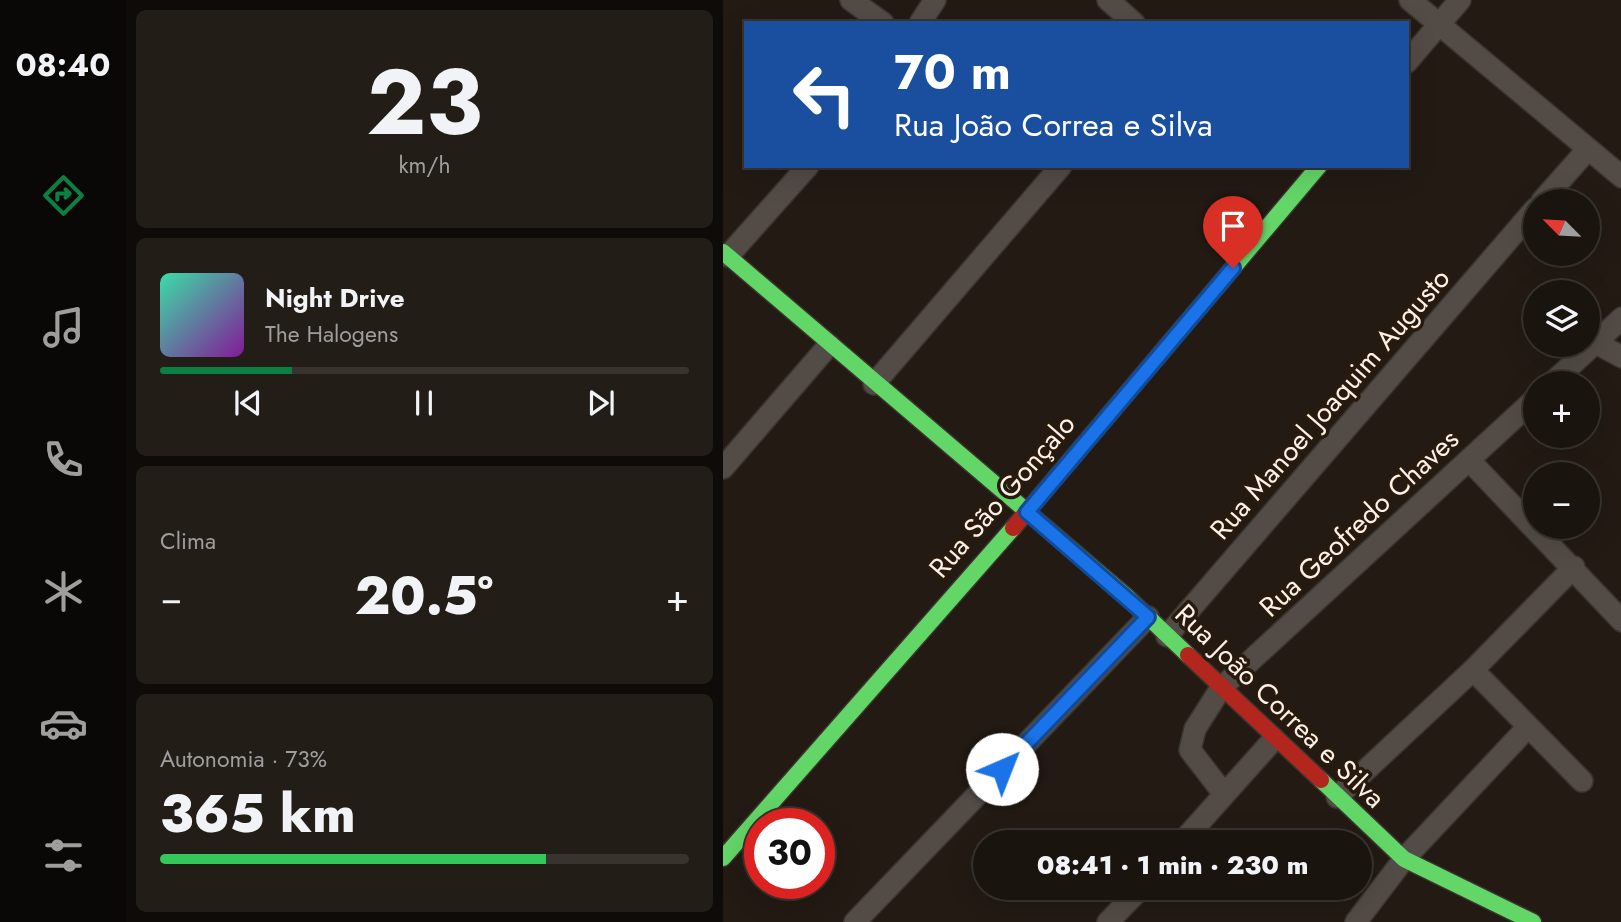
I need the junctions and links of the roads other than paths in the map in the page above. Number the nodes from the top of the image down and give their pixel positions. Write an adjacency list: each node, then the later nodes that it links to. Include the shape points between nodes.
1 (851, 0): 6 (street)
2 (935, 0): 7 (street)
3 (1108, 0): 8 (street)
4 (1410, 0): 9 (street)
5 (1460, 0): 9 (street)
6 (880, 21)
7 (921, 21)
8 (1132, 21)
9 (1439, 24): 10 (street); 11 (street)
10 (1409, 60)
11 (1588, 149): 15 (street); 16 (street)
12 (806, 168): 18 (street)
13 (1059, 168): 26 (street)
14 (1317, 168): 30 (street, Rua São Gonçalo)
15 (1621, 177)
16 (1553, 189)
17 (1523, 223): 34 (street, Rua Manoel Joaquim Augusto)
18 (725, 254): 21 (street, Rua João Correa e Silva)
19 (1621, 318): 20 (street)
20 (1600, 339)
21 (829, 345): 26 (street, Rua João Correa e Silva); 29 (street)
22 (1600, 345): 24 (street)
23 (1581, 357): 25 (street)
24 (1621, 357)
25 (1565, 371)
26 (874, 384): 30 (street, Rua João Correa e Silva)
27 (1523, 410): 28 (street, Rua Geofredo Chaves)
28 (1469, 460): 31 (street); 36 (street, Rua Geofredo Chaves)
29 (723, 468)
30 (1027, 512): 32 (street, Rua João Correa e Silva); 43 (street, Rua São Gonçalo)
31 (1574, 567): 33 (street); 35 (street)
32 (1148, 617): 34 (street, Rua João Correa e Silva); 46 (street)
33 (1621, 621)
34 (1167, 635): 36 (street, Rua João Correa e Silva)
35 (1473, 670): 37 (street); 41 (street)
36 (1221, 688): 38 (street, Rua João Correa e Silva); 40 (street, Rua Geofredo Chaves, via 1195,729 1190,750)
37 (1528, 727): 39 (street); 44 (street)
38 (1274, 739): 40 (street); 41 (street, Rua João Correa e Silva)
39 (1582, 781)
40 (1224, 794): 42 (street)
41 (1337, 797): 44 (street, Rua João Correa e Silva)
42 (1192, 830)
43 (723, 858)
44 (1404, 859): 48 (street); 49 (street, Rua João Correa e Silva)
45 (1129, 900): 47 (street)
46 (855, 922)
47 (1108, 922)
48 (1356, 922)
49 (1533, 922)

